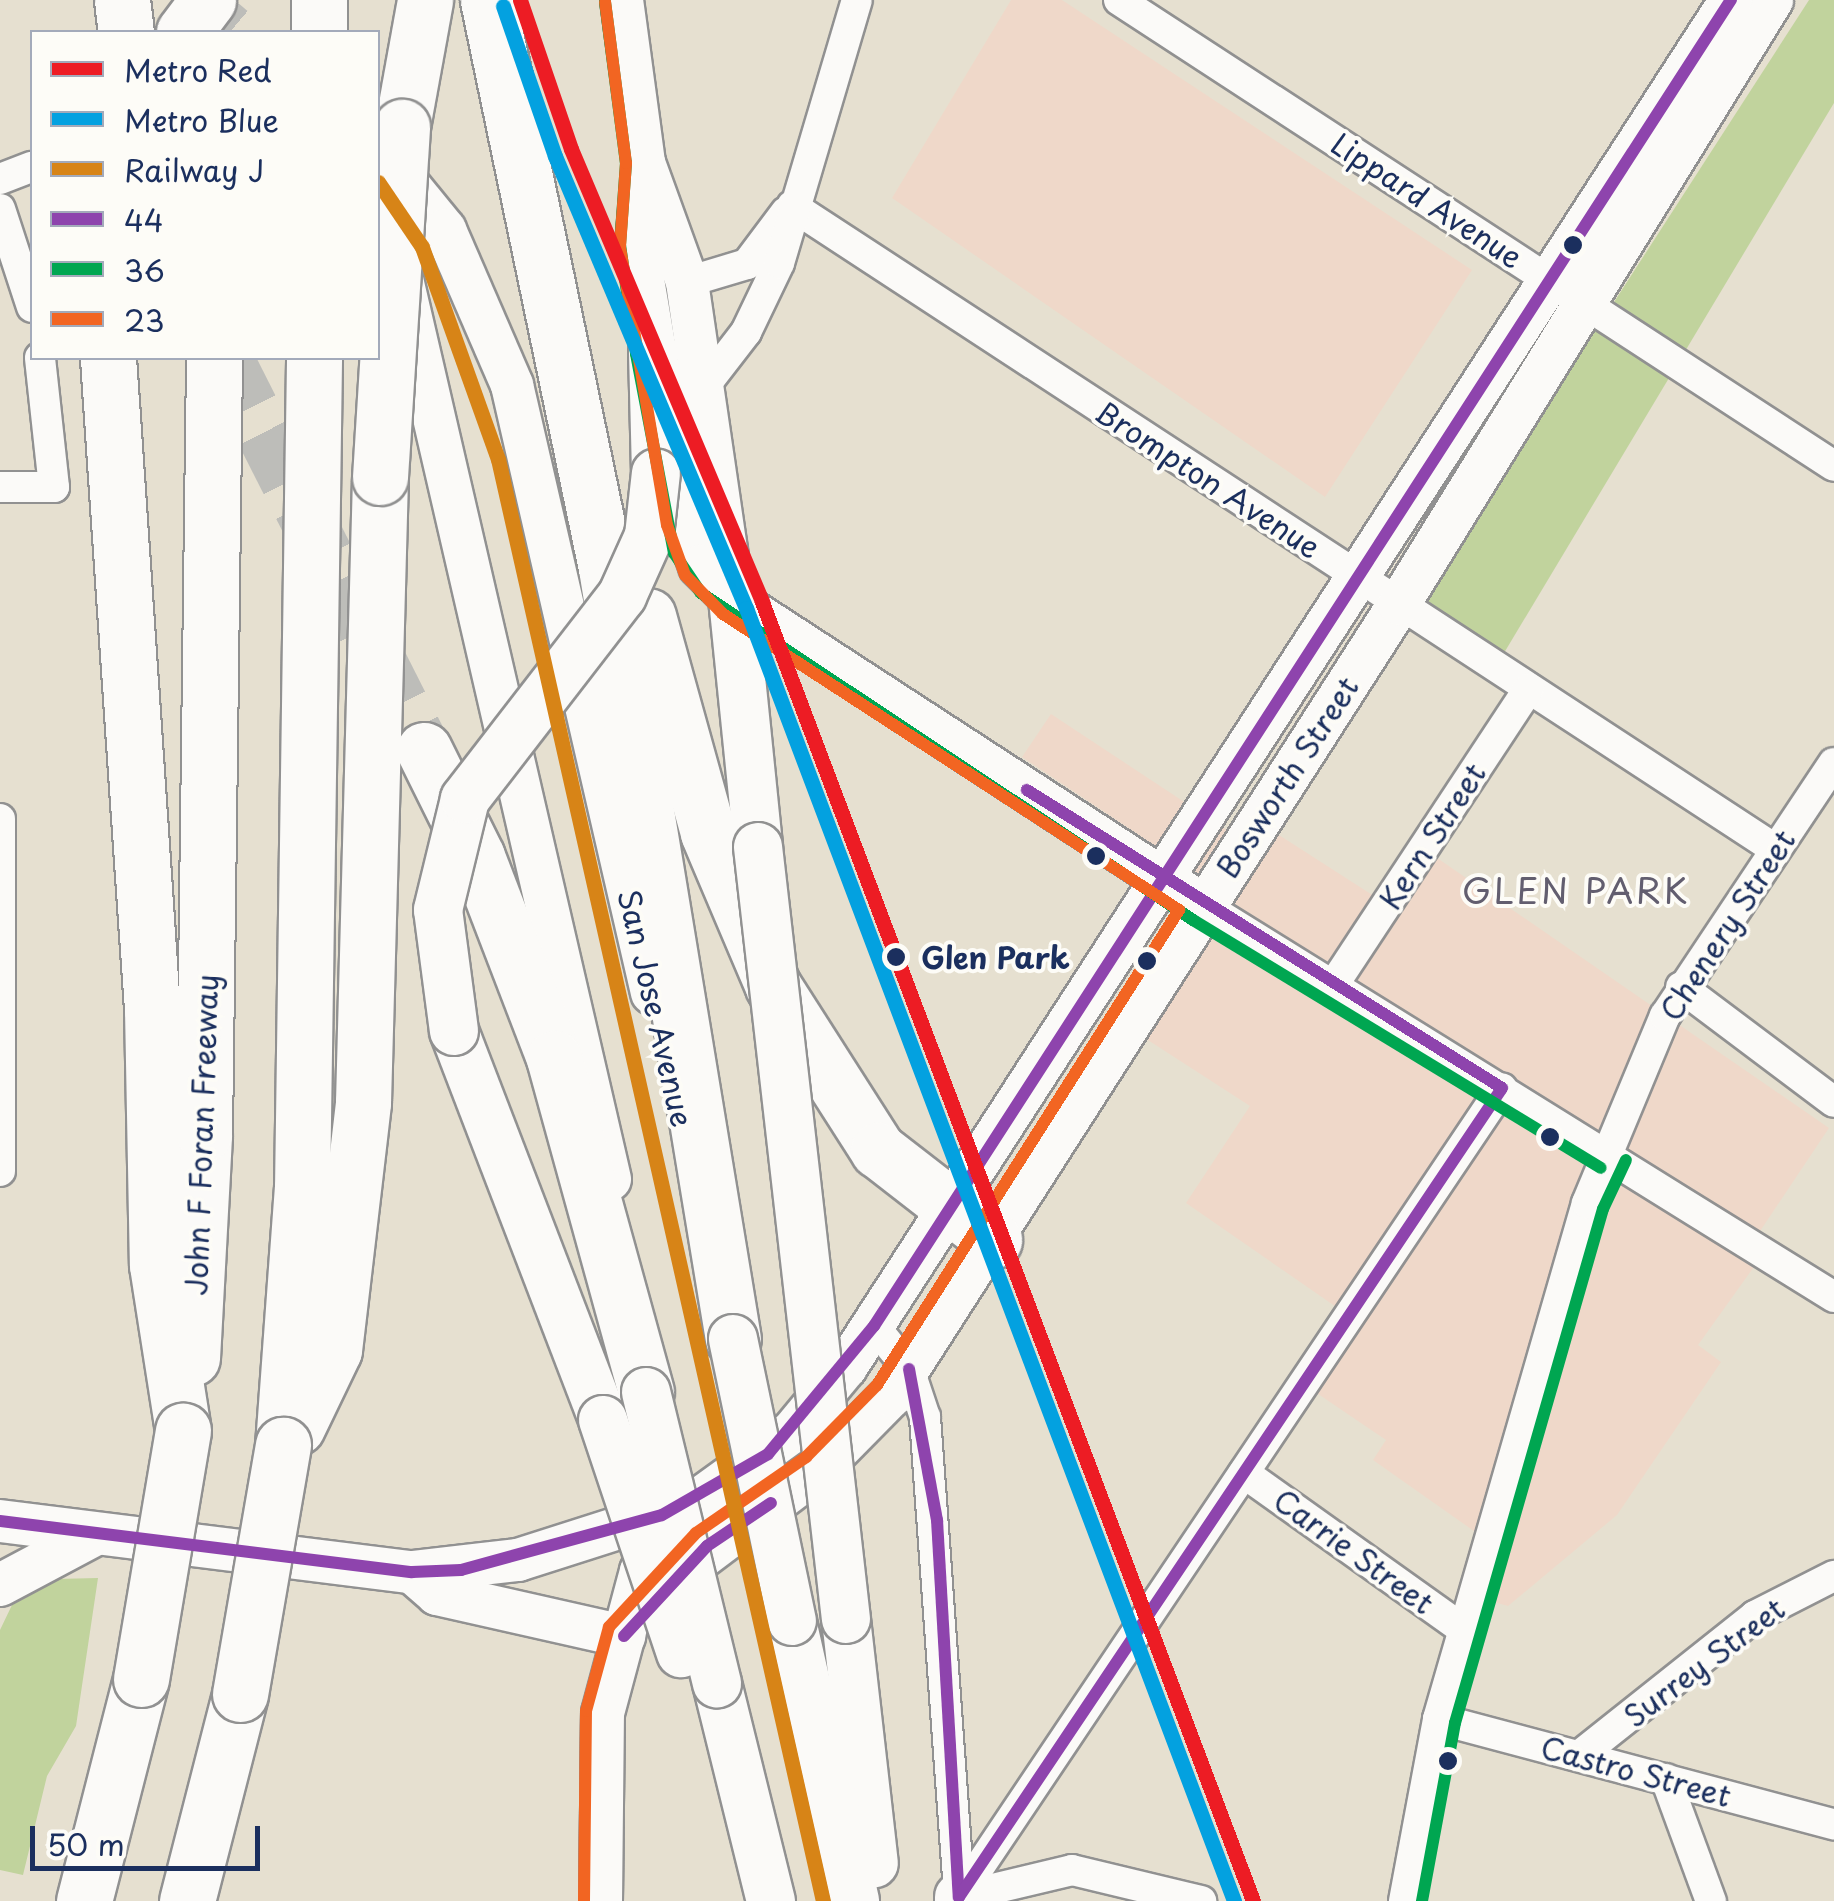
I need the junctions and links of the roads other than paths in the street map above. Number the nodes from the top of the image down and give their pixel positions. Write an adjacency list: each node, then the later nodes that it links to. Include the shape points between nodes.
1 (208, 0): 10 (highway, bridge)
2 (219, 0): 11 (highway)
3 (319, 0): 12 (highway)
4 (424, 0): 56 (highway, bridge, via 395,191 380,478 373,937 355,1185 334,1350)
5 (488, 0): 20 (highway)
6 (622, 0): 14 (main road)
7 (856, 0): 17 (street)
8 (1119, 0): 22 (street, Lippard Avenue)
9 (1756, 2): 22 (main road, Bosworth Street)
10 (186, 30)
11 (219, 30)
12 (319, 30)
13 (380, 151): 52 (main road, San Jose Avenue, via 444,230 512,385)
14 (644, 163): 21 (main road); 24 (main road, via 637,244)
15 (30, 167): 16 (street)
16 (0, 179)
17 (792, 206): 21 (street, via 747,264); 29 (street, via 765,296); 32 (street, Brompton Avenue)
18 (0, 209): 23 (street)
19 (380, 224): 54 (main road, via 433,394 596,1100)
20 (547, 278): 48 (highway, via 689,774 751,939 852,1117); 52 (highway, via 665,902)
21 (687, 282): 29 (main road)
22 (1563, 290): 30 (street, Lippard Avenue); 32 (main road, Bosworth Street); 34 (main road, Bosworth Street)
23 (30, 301)
24 (654, 351): 33 (main road, via 691,548); 54 (main road, bridge, via 656,473 649,536 622,596 465,798 438,910 454,1031)
25 (40, 360): 31 (street, via 54,487)
26 (108, 360): 55 (highway, via 152,1009 158,1265)
27 (214, 360): 55 (highway, John F Foran Freeway, via 205,1117)
28 (314, 360): 56 (highway, via 302,1189)
29 (702, 389): 33 (main road)
30 (1834, 466)
31 (0, 487)
32 (1353, 574): 34 (street, Brompton Avenue); 40 (main road, Bosworth Street)
33 (732, 599): 40 (main road); 78 (main road, bridge)
34 (1400, 604): 35 (street, Brompton Avenue); 41 (main road, Bosworth Street)
35 (1529, 688): 39 (street, Brompton Avenue); 42 (street, Kern Street)
36 (424, 750): 54 (highway, via 548,1042)
37 (1834, 763): 39 (street, Chenery Street)
38 (1, 819): 47 (street)
39 (1775, 849): 43 (street, Chenery Street)
40 (1162, 878): 41 (main road); 48 (main road, Bosworth Street)
41 (1203, 905): 42 (street); 49 (main road, Bosworth Street)
42 (1334, 984): 44 (street)
43 (1682, 988): 45 (street); 46 (street, Chenery Street)
44 (1502, 1088): 46 (street); 57 (street)
45 (1834, 1102)
46 (1610, 1153): 50 (street, via 1796,1282); 64 (street, Chenery Street, via 1587,1203)
47 (1, 1171)
48 (946, 1207): 49 (highway); 51 (main road, Bosworth Street)
49 (994, 1240): 53 (main road, Bosworth Street)
50 (1834, 1297)
51 (874, 1326): 53 (street); 58 (main road, Bosworth Street, via 792,1432)
52 (733, 1340): 77 (main road, San Jose Avenue, bridge)
53 (909, 1368): 65 (main road, Bosworth Street, via 853,1439 707,1546); 71 (street, via 937,1520)
54 (624, 1406): 66 (main road, bridge)
55 (184, 1431): 72 (highway, John F Foran Freeway, bridge, via 141,1679)
56 (282, 1446): 73 (highway, bridge, via 240,1694)
57 (1244, 1473): 64 (street, Carrie Street); 71 (street)
58 (705, 1495): 61 (main road, via 518,1560); 65 (main road, Bosworth Street, via 641,1571)
59 (0, 1521): 60 (main road)
60 (94, 1535): 61 (main road); 63 (main road)
61 (412, 1572): 65 (main road, via 436,1594)
62 (1834, 1576): 68 (street, Surrey Street, via 1768,1607)
63 (0, 1585)
64 (1464, 1630): 67 (street, Chenery Street)
65 (624, 1636): 74 (main road, Bosworth Street, via 603,1713)
66 (706, 1690): 75 (main road); 76 (main road)
67 (1438, 1719): 68 (street, Castro Street); 80 (street, Chenery Street)
68 (1580, 1756): 69 (street, Castro Street)
69 (1666, 1779): 70 (street, Castro Street); 81 (street)
70 (1834, 1824)
71 (959, 1900): 79 (street, via 1072,1870)
72 (84, 1901)
73 (187, 1901)
74 (601, 1901)
75 (763, 1901)
76 (771, 1901)
77 (855, 1901)
78 (879, 1901)
79 (1201, 1901)
80 (1404, 1901)
81 (1712, 1901)

